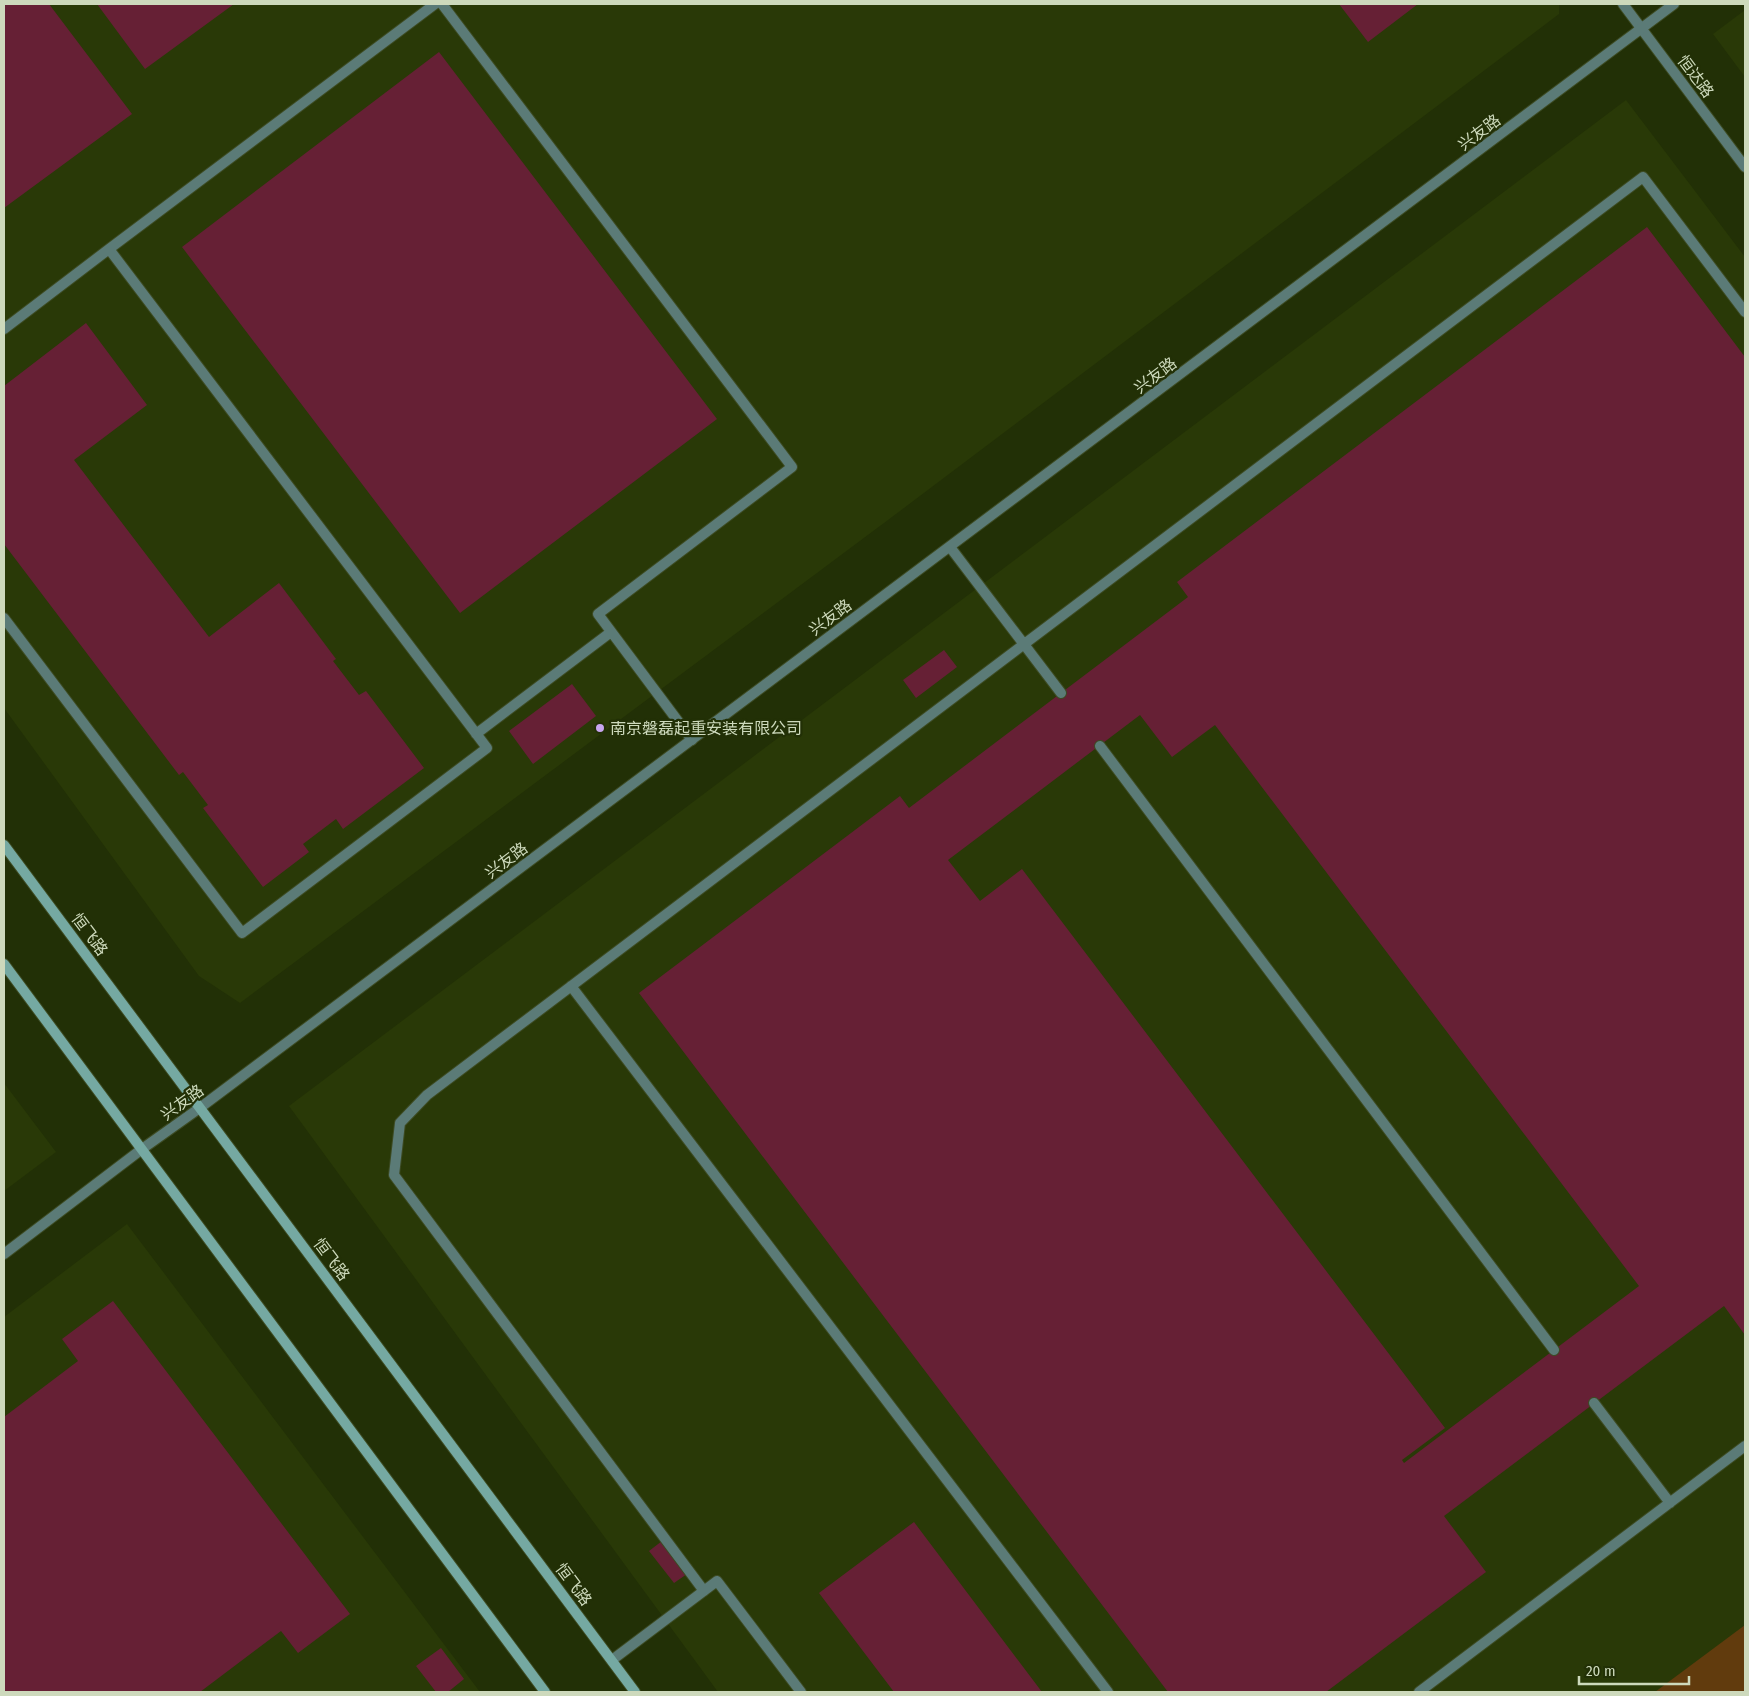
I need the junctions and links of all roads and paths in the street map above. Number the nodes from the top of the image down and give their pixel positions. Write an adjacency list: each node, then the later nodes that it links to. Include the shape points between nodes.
1 (434, 4): 7 (street)
2 (442, 4): 12 (street, via 792,467 598,614)
3 (1623, 4): 5 (street, 恒达路)
4 (1674, 4): 5 (street, 兴友路)
5 (1642, 29): 6 (street, 恒达路); 10 (street, 兴友路)
6 (1745, 167)
7 (110, 249): 9 (street); 15 (street)
8 (1745, 312): 13 (street, via 1643,177)
9 (4, 329)
10 (950, 546): 13 (street); 16 (street, 兴友路)
11 (4, 618): 15 (street, via 242,933 487,748)
12 (611, 632): 15 (street); 16 (street)
13 (1024, 644): 14 (street); 20 (street)
14 (1061, 693)
15 (476, 734)
16 (692, 740): 21 (street, 兴友路)
17 (1100, 746): 24 (street)
18 (4, 844): 21 (main road, 恒飞路)
19 (4, 964): 22 (main road)
20 (571, 986): 28 (street, via 427,1094 400,1123 394,1175); 33 (street)
21 (201, 1107): 22 (street, 兴友路); 29 (main road, 恒飞路)
22 (142, 1149): 23 (street, 兴友路); 30 (main road)
23 (4, 1254)
24 (1554, 1350)
25 (1594, 1403): 27 (street)
26 (1745, 1446): 27 (street)
27 (1670, 1503): 34 (street)
28 (704, 1591): 29 (street); 32 (street, via 717,1581)
29 (612, 1660): 31 (main road, 恒飞路)
30 (545, 1692)
31 (635, 1692)
32 (801, 1692)
33 (1108, 1692)
34 (1419, 1692)

